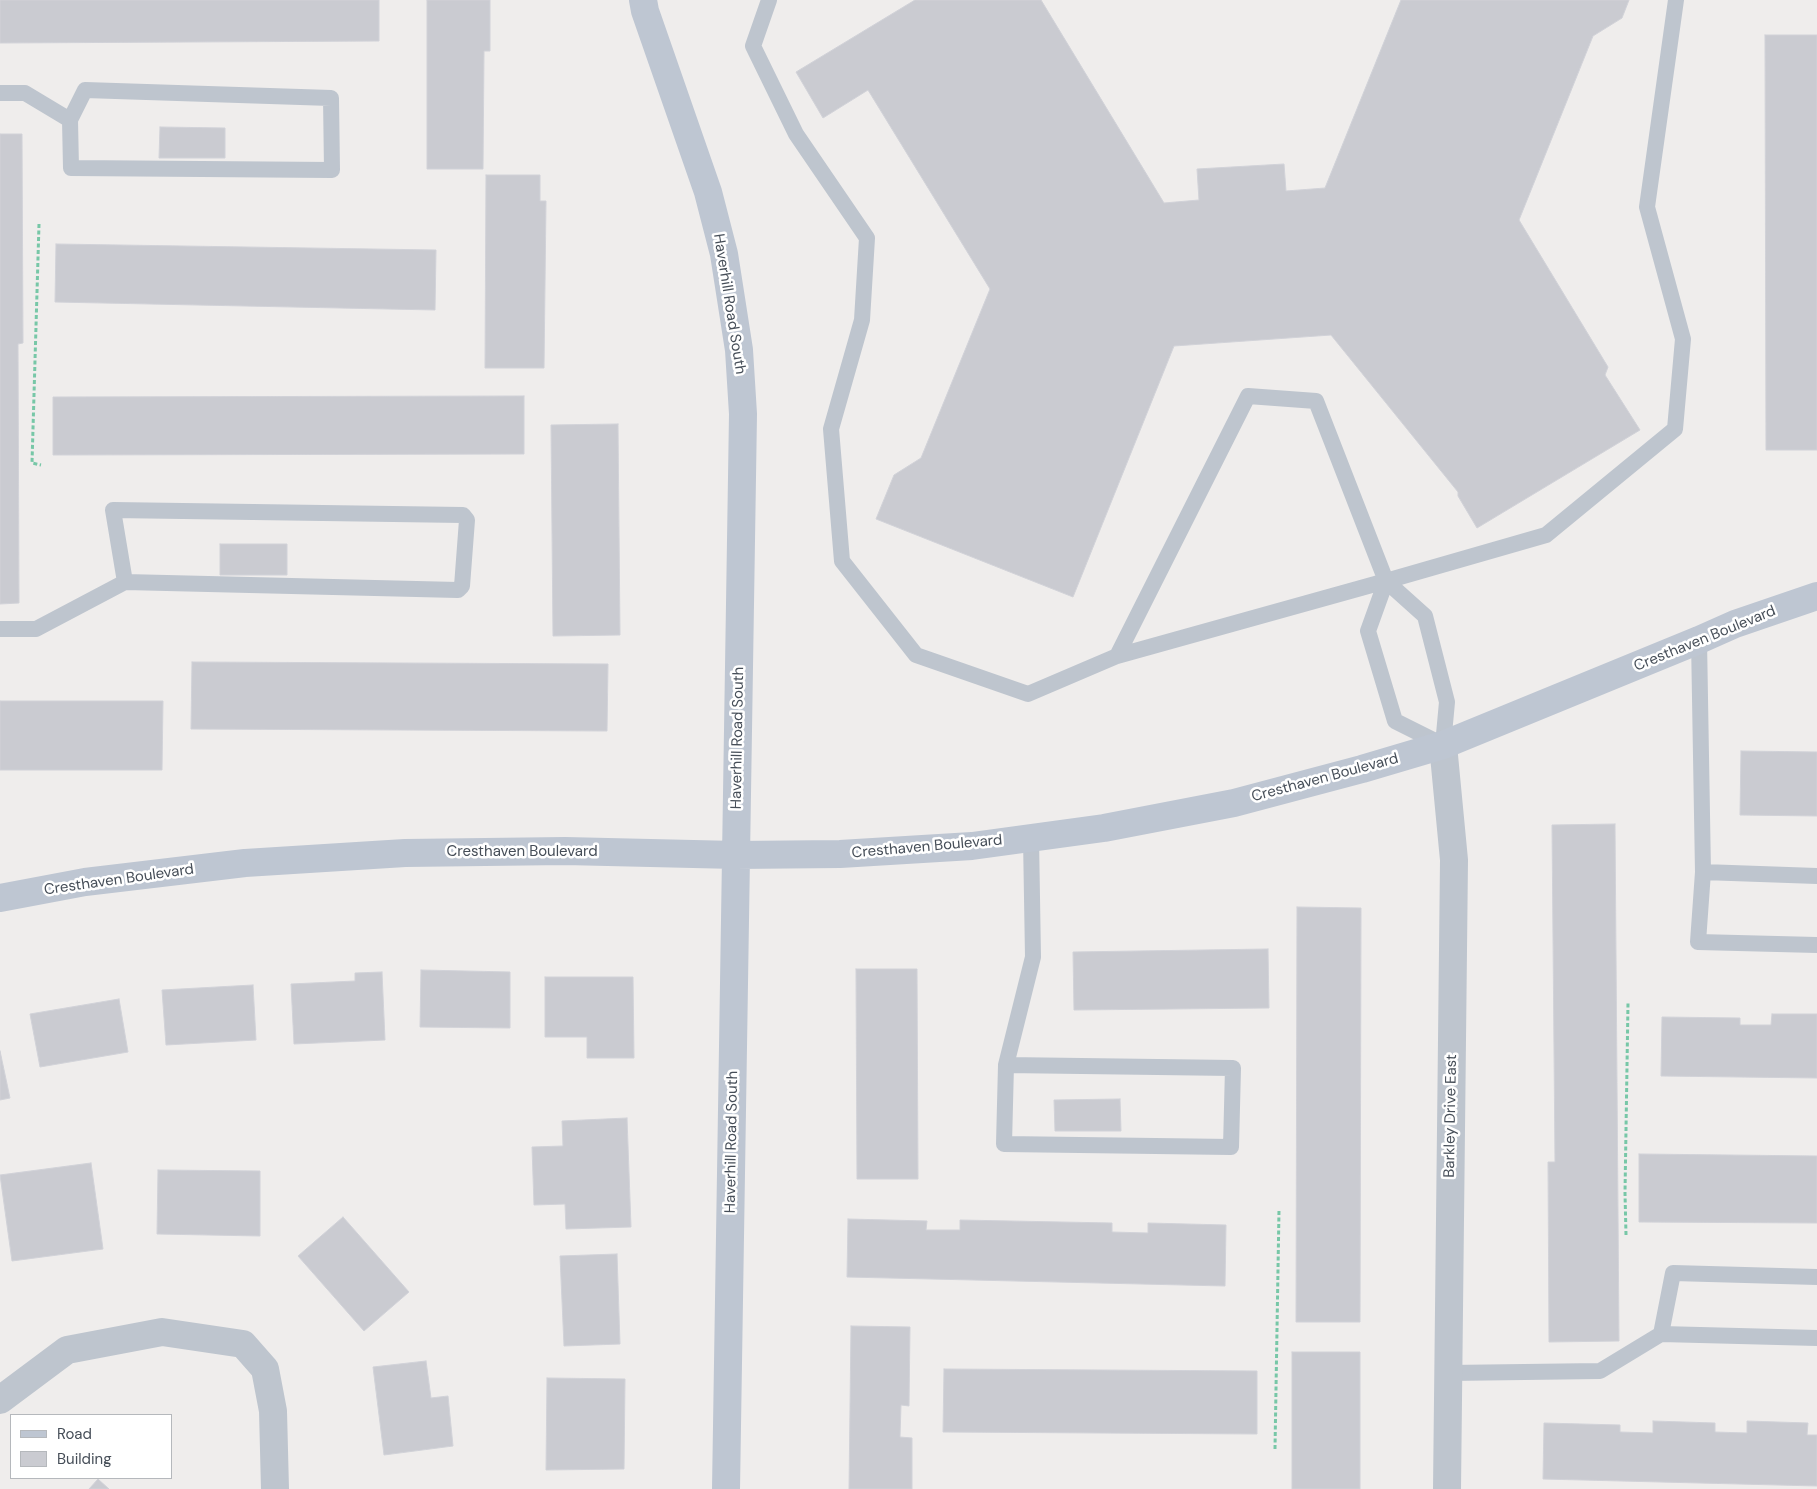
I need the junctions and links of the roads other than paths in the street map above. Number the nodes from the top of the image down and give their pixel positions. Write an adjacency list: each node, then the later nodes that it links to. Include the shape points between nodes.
1 (643, 0): 14 (street, Haverhill Road South, via 708,192 724,254 739,350 742,414)
2 (770, 0): 11 (lane, via 753,46 796,134 867,238 862,320 831,429 842,561 916,655 1028,694)
3 (1676, 0): 7 (lane, via 1647,207 1683,339 1675,429 1546,535)
4 (0, 93): 5 (lane, via 25,93)
5 (70, 120): 5 (lane, via 71,168 332,170 332,98 85,90)
6 (125, 582): 6 (lane, via 458,590 462,586 467,520 463,515 113,510); 9 (lane, via 36,629)
7 (1386, 582): 11 (lane); 11 (lane, via 1316,401 1248,396); 12 (lane, via 1425,616 1447,702); 12 (lane, via 1368,631 1395,721)
8 (1817, 596): 10 (street, Cresthaven Boulevard)
9 (0, 629)
10 (1699, 640): 12 (street, Cresthaven Boulevard); 15 (lane)
11 (1117, 656)
12 (1443, 744): 13 (street, Cresthaven Boulevard, via 1234,803 1104,828); 23 (street, Barkley Drive East, via 1454,860)
13 (1031, 838): 14 (street, Cresthaven Boulevard, via 972,846 840,854); 19 (lane, via 1034,957)
14 (736, 855): 17 (street, Cresthaven Boulevard, via 405,853 245,863 85,882); 26 (street, Haverhill Road South)
15 (1704, 872): 16 (lane); 18 (lane, via 1698,942)
16 (1817, 876)
17 (0, 898)
18 (1817, 945)
19 (1006, 1065): 19 (lane, via 1004,1144 1231,1147 1234,1068)
20 (1817, 1277): 21 (lane, via 1673,1273)
21 (1662, 1334): 22 (lane); 23 (lane, via 1600,1371)
22 (1817, 1338)
23 (1448, 1373): 27 (street, Barkley Drive East)
24 (0, 1400): 25 (street, via 67,1350 162,1332 242,1344 265,1369 273,1411)
25 (275, 1489)
26 (726, 1489)
27 (1447, 1489)

